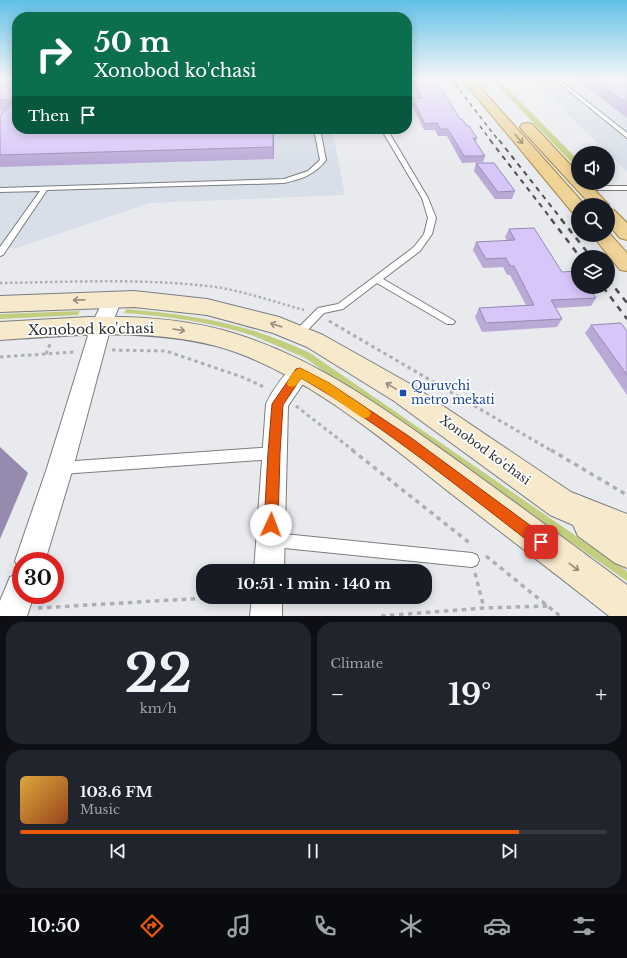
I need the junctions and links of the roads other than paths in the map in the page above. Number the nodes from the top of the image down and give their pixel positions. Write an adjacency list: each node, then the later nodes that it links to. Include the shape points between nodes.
1 (491, 107): 14 (main road, one-way to 14)
2 (591, 107): 6 (lane)
3 (519, 118): 7 (main road)
4 (318, 134): 10 (lane, via 323,160 314,171 284,181)
5 (387, 134): 20 (lane, via 425,198 432,218 428,234 417,249)
6 (627, 136)
7 (571, 174)
8 (615, 187): 9 (lane)
9 (627, 188)
10 (45, 189): 11 (lane); 18 (lane)
11 (0, 190)
12 (586, 190): 13 (main road)
13 (593, 198)
14 (571, 200)
15 (615, 221): 16 (main road)
16 (627, 234)
17 (607, 242): 19 (main road)
18 (0, 253)
19 (627, 265)
20 (377, 279): 23 (lane); 26 (lane, via 340,306 321,310)
21 (113, 299): 22 (street, Xonobod ko'chasi, one-way to 22); 24 (street); 26 (street, Xonobod ko'chasi, one-way to 21, via 252,318 207,307)
22 (0, 304)
23 (450, 322)
24 (101, 326): 25 (street, Xonobod ko'chasi); 27 (street, Xonobod ko'chasi, one-way to 27, via 140,326 218,338 253,349); 29 (street)
25 (0, 331)
26 (298, 334): 30 (street, Xonobod ko'chasi, one-way to 26, via 403,393)
27 (300, 372): 28 (street, via 277,404); 38 (street, Xonobod ko'chasi, one-way to 38, via 405,440)
28 (274, 453): 29 (lane); 32 (street)
29 (60, 468): 34 (street)
30 (561, 504): 31 (street, Xonobod ko'chasi); 33 (street)
31 (627, 530)
32 (271, 540): 35 (lane); 36 (street)
33 (627, 551)
34 (33, 552)
35 (472, 560)
36 (269, 564)
37 (267, 604): 39 (street)
38 (627, 607)
39 (266, 616)

